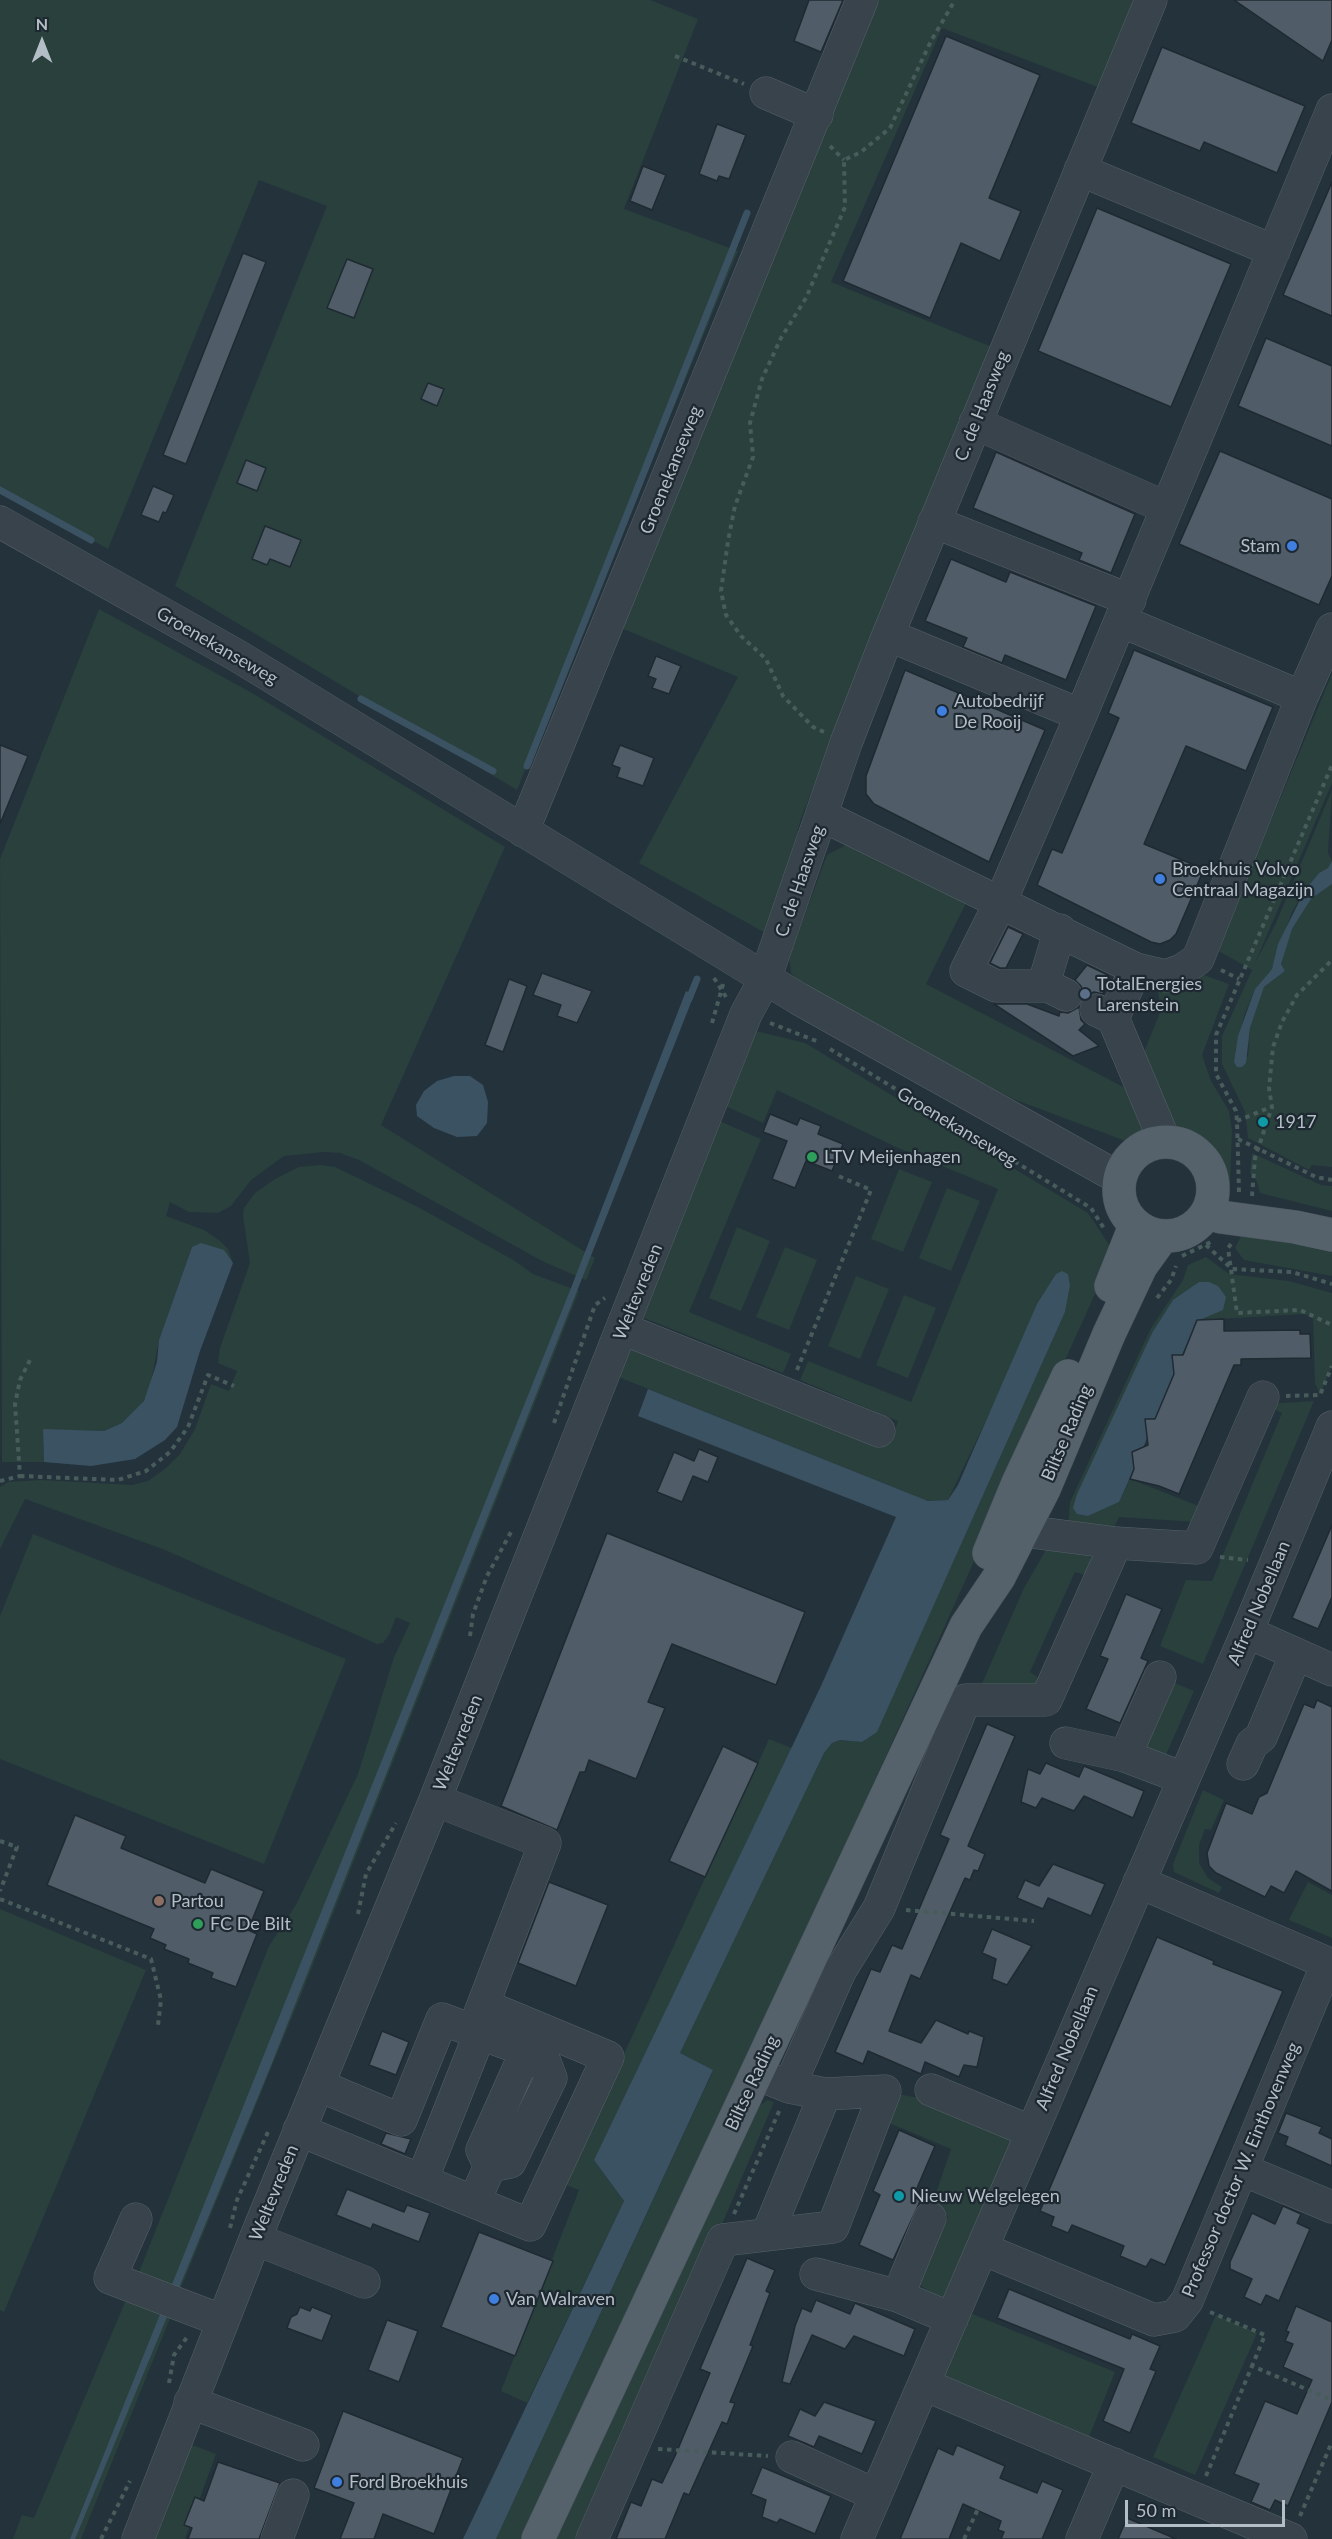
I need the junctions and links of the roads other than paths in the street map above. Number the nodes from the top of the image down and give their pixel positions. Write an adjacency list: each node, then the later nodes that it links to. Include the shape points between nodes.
1 (862, 0): 5 (street, Groenekanseweg)
2 (1151, 0): 6 (street, C. de Haasweg)
3 (766, 93): 5 (street)
4 (1332, 110): 7 (street)
5 (818, 112): 18 (street, Groenekanseweg)
6 (1080, 170): 7 (street); 8 (street, C. de Haasweg)
7 (1274, 251): 9 (street)
8 (975, 423): 9 (street); 11 (street, C. de Haasweg)
9 (1167, 508): 12 (street)
10 (0, 522): 18 (street, Groenekanseweg, via 236,655)
11 (934, 522): 12 (street); 14 (street, C. de Haasweg)
12 (1125, 611): 15 (street); 16 (street)
13 (1332, 629): 15 (street, C. de Haasweg)
14 (888, 635): 16 (street); 17 (street, C. de Haasweg, via 846,743)
15 (1302, 697): 22 (street, C. de Haasweg, via 1198,959 1166,976)
16 (1081, 715): 19 (street)
17 (823, 816): 19 (street, C. de Haasweg); 21 (street, C. de Haasweg)
18 (523, 831): 23 (street, Groenekanseweg)
19 (1001, 901): 20 (street, C. de Haasweg); 20 (street, via 966,971 996,986 1057,991 1047,973)
20 (1060, 930): 22 (street, C. de Haasweg)
21 (777, 947): 23 (street, Weltevreden)
22 (1136, 969): 24 (street, via 1104,1014)
23 (765, 979): 25 (street, Groenekanseweg, via 992,1104); 31 (street, Weltevreden, via 746,1014)
24 (1165, 1142): 25 (main road, via 1139,1150); 26 (main road, via 1194,1151 1205,1162 1212,1176)
25 (1124, 1169): 29 (main road, via 1120,1204)
26 (1210, 1202): 27 (main road); 29 (main road, via 1196,1226 1180,1235)
27 (1248, 1209): 28 (main road); 30 (main road)
28 (1332, 1219)
29 (1149, 1232): 35 (main road, Biltse Rading, via 1124,1257); 35 (main road, Biltse Rading, via 1141,1266 1044,1490)
30 (1332, 1235)
31 (623, 1329): 34 (street); 45 (street, Weltevreden)
32 (1263, 1397): 36 (street, via 1197,1548)
33 (1332, 1427): 37 (street, Alfred Nobellaan)
34 (879, 1431)
35 (1011, 1530): 36 (street); 49 (main road, Biltse Rading, via 999,1577 966,1626)
36 (1116, 1544): 51 (street, via 1046,1700 965,1700 879,1908 840,1971)
37 (1247, 1632): 38 (street); 44 (street, Alfred Nobellaan)
38 (1296, 1654): 39 (street); 43 (street, via 1261,1737 1252,1744)
39 (1332, 1670)
40 (1160, 1677): 42 (street)
41 (1066, 1743): 42 (street)
42 (1125, 1756): 44 (street)
43 (1243, 1764)
44 (1183, 1778): 46 (street, Alfred Nobellaan)
45 (435, 1800): 48 (street, via 546,1843); 50 (street, Weltevreden)
46 (1139, 1882): 47 (street); 56 (street, Alfred Nobellaan)
47 (1330, 1964): 58 (street, Professor doctor W. Einthovenweg)
48 (479, 2023): 54 (street, via 442,2019); 57 (street); 60 (street, via 543,2057 551,2078 510,2162 490,2166); 60 (street, via 608,2056 530,2224)
49 (756, 2074): 51 (street); 81 (main road, Biltse Rading)
50 (318, 2085): 54 (street); 55 (street, Weltevreden)
51 (789, 2087): 53 (street)
52 (931, 2090): 56 (street)
53 (825, 2094): 64 (street); 64 (street, via 885,2091 833,2227)
54 (401, 2120): 57 (street)
55 (299, 2130): 59 (street); 65 (street, Weltevreden)
56 (1032, 2132): 66 (street, Alfred Nobellaan)
57 (439, 2135): 59 (street)
58 (1243, 2170): 61 (street); 66 (street, Professor doctor W. Einthovenweg, via 1187,2301 1175,2316 1155,2320)
59 (422, 2180): 60 (street)
60 (474, 2202)
61 (1332, 2207)
62 (930, 2218): 69 (street)
63 (136, 2219): 71 (street, via 110,2278)
64 (767, 2235): 82 (street, via 723,2240)
65 (255, 2239): 68 (street); 71 (street, Weltevreden)
66 (983, 2249): 70 (street, Alfred Nobellaan)
67 (816, 2274): 69 (street)
68 (364, 2282)
69 (898, 2296): 70 (street)
70 (952, 2319): 72 (street, Alfred Nobellaan)
71 (223, 2321): 73 (street, Weltevreden)
72 (925, 2385): 76 (street); 78 (street, Alfred Nobellaan)
73 (190, 2402): 74 (street); 79 (street, Weltevreden)
74 (303, 2445)
75 (792, 2457): 78 (street)
76 (1114, 2464): 84 (street); 85 (street)
77 (293, 2495): 80 (street)
78 (876, 2495): 83 (street, Alfred Nobellaan)
79 (138, 2539)
80 (277, 2539)
81 (538, 2539)
82 (592, 2539)
83 (857, 2539)
84 (1082, 2539)
85 (1291, 2539)

